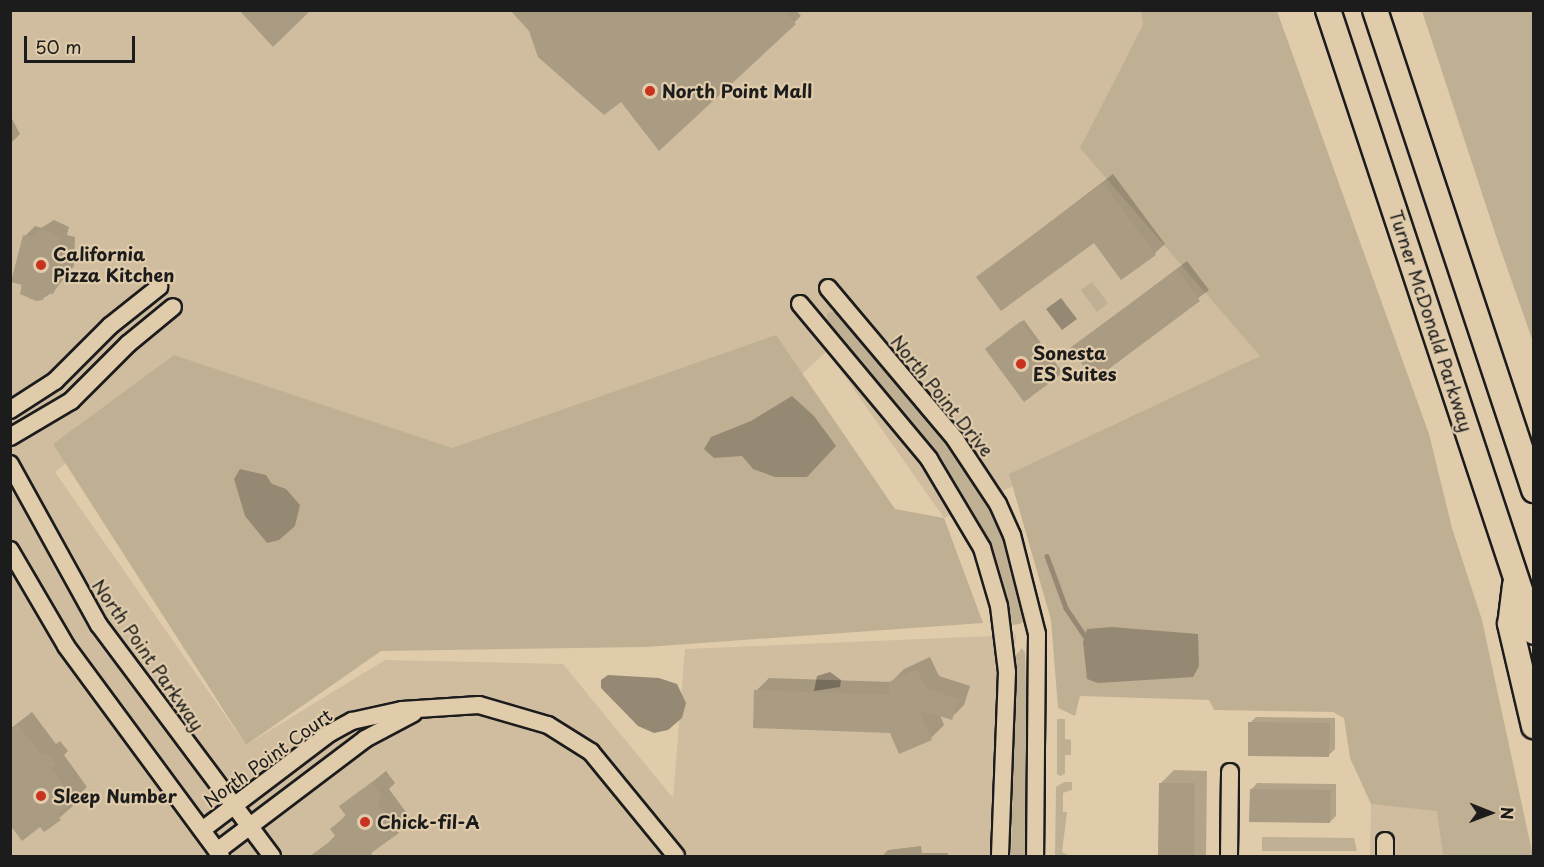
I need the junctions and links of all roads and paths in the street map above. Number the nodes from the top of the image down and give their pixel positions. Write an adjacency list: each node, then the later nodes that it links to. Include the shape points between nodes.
1 (1328, 10): 14 (highway, Turner McDonald Parkway)
2 (1375, 10): 7 (highway)
3 (159, 287): 8 (street, via 111,326 55,381)
4 (828, 288): 26 (street, North Point Drive, via 955,439 998,504 1012,535 1037,633)
5 (800, 304): 25 (street, via 928,459 982,548 999,606 1005,651)
6 (173, 307): 10 (street, via 128,344 71,401)
7 (1484, 338): 9 (highway); 12 (highway)
8 (10, 410)
9 (1533, 434)
10 (10, 437)
11 (10, 464): 19 (street, North Point Parkway, via 99,624)
12 (1533, 490)
13 (10, 550): 21 (street, via 66,646)
14 (1516, 579): 15 (highway, Turner McDonald Parkway); 17 (highway, via 1510,624)
15 (1533, 632)
16 (429, 708): 19 (street, North Point Court, via 352,721); 20 (street, North Point Court, via 365,739); 24 (street, North Point Court, via 455,704 504,709 567,736 610,772)
17 (1533, 726)
18 (1230, 772): 27 (street)
19 (234, 805): 20 (street, North Point Parkway); 21 (street, North Point Court)
20 (249, 826): 22 (street, North Point Court); 23 (street, North Point Parkway)
21 (202, 830): 22 (street)
22 (219, 854)
23 (272, 856)
24 (676, 856)
25 (1000, 856)
26 (1035, 856)
27 (1229, 856)

